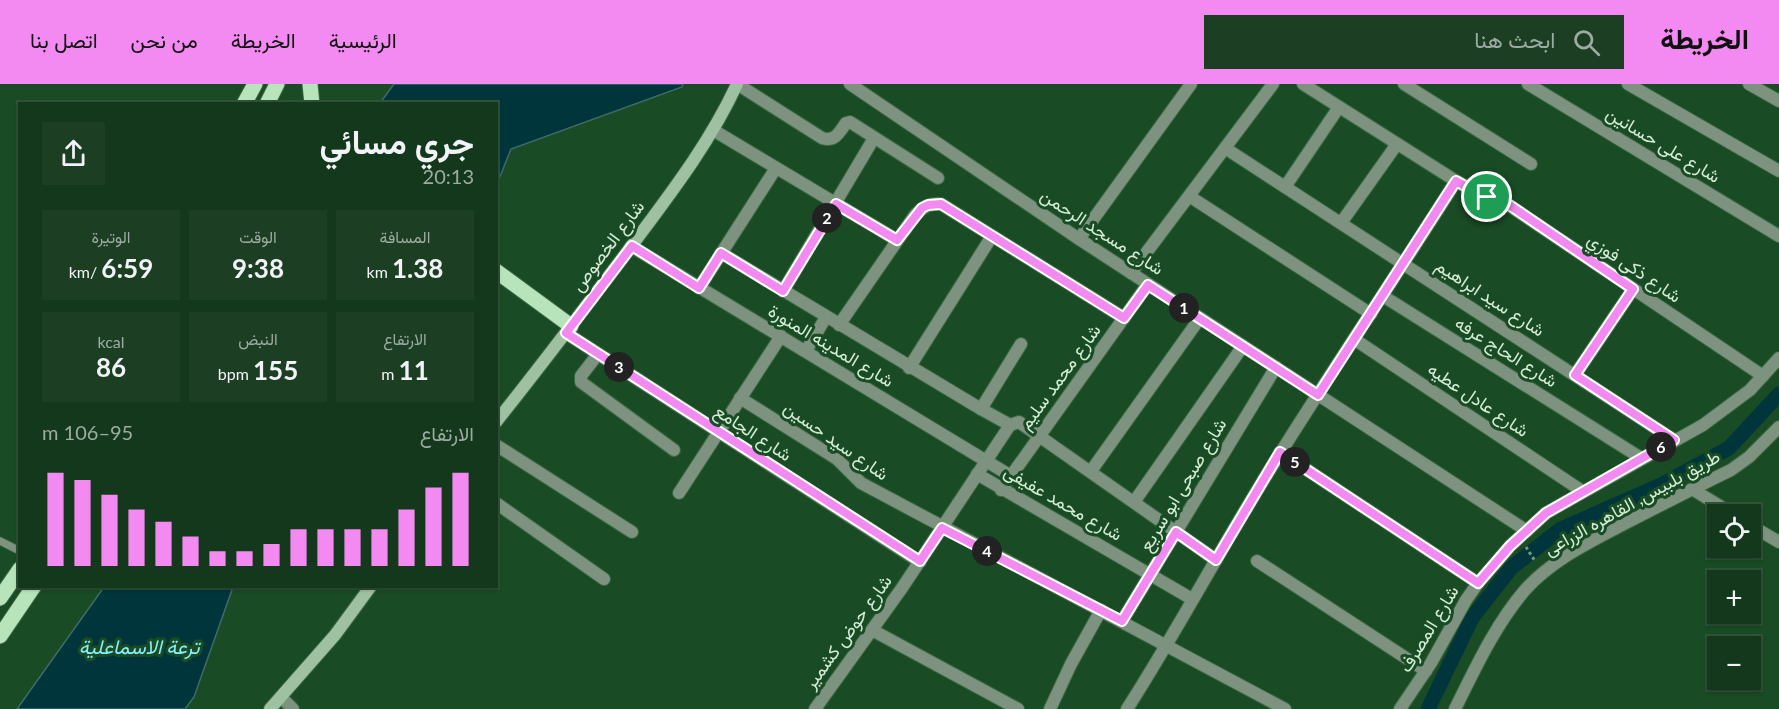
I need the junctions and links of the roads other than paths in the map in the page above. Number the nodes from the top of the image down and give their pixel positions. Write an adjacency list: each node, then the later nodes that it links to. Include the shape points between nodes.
1 (255, 84): 14 (main road)
2 (277, 84): 15 (main road)
3 (310, 84): 16 (main road)
4 (737, 84): 18 (main road, شارع الخصوص); 19 (street, via 822,138 835,138 848,122)
5 (850, 84): 33 (street, شارع مسجد الرحمن)
6 (1191, 84): 33 (street)
7 (1273, 84): 21 (street)
8 (1303, 84): 17 (street, شارع ذكى فوزي)
9 (1404, 84): 22 (street)
10 (1528, 84): 32 (street, شارع على حسانين)
11 (1628, 84): 24 (street)
12 (1749, 84): 13 (street)
13 (1779, 101)
14 (245, 102)
15 (268, 102)
16 (312, 102)
17 (1339, 107): 20 (street, شارع ذكى فوزي); 27 (street)
18 (713, 130): 23 (street); 35 (main road, شارع الخصوص)
19 (874, 138): 25 (street); 29 (street)
20 (1397, 144): 26 (street, شارع ذكى فوزي); 30 (street)
21 (1225, 148): 27 (street, شارع سيد ابراهيم); 28 (street)
22 (1531, 164)
23 (776, 168): 29 (street); 36 (street)
24 (1779, 171)
25 (938, 178)
26 (1456, 181): 37 (street); 42 (street, شارع ذكى فوزي, via 1483,196 1496,196)
27 (1285, 187): 30 (street, شارع سيد ابراهيم)
28 (1189, 196): 39 (street); 45 (street)
29 (836, 204): 34 (street); 43 (street)
30 (1341, 223): 37 (street, شارع سيد ابراهيم)
31 (992, 236): 34 (street, via 941,204 922,208); 47 (street); 59 (street)
32 (1779, 236)
33 (1079, 239): 39 (street, شارع مسجد الرحمن)
34 (897, 240): 49 (street)
35 (632, 246): 41 (street, شارع المدينه المنورة); 50 (main road, شارع الخصوص)
36 (721, 253): 41 (street); 43 (street)
37 (1404, 264): 44 (street); 60 (street, شارع سيد ابراهيم)
38 (498, 272): 50 (main road, via 542,304)
39 (1131, 273): 40 (street, شارع مسجد الرحمن)
40 (1148, 285): 47 (street, شارع محمد سليم); 48 (street, شارع مسجد الرحمن)
41 (699, 288): 51 (street, شارع المدينه المنورة)
42 (1633, 289): 60 (street); 61 (street, شارع ذكى فوزي)
43 (783, 291): 46 (street)
44 (1383, 296): 45 (street); 74 (street, شارع الحاج عرفه)
45 (1371, 314): 52 (street)
46 (826, 317): 49 (street); 55 (street)
47 (1124, 318): 69 (street, شارع محمد سليم)
48 (1200, 318): 54 (street, شارع مسجد الرحمن); 76 (street)
49 (839, 325): 59 (street)
50 (569, 330): 56 (street, شارع الجامع); 65 (main road, شارع الخصوص)
51 (780, 336): 55 (street, شارع المدينه المنورة); 63 (street)
52 (1354, 339): 62 (street); 81 (street, شارع عادل عطيه)
53 (1022, 344): 64 (street)
54 (1243, 346): 58 (street, شارع مسجد الرحمن); 83 (street)
55 (806, 351): 75 (street, شارع المدينه المنورة)
56 (598, 354): 68 (street, شارع الجامع); 72 (street, via 581,376 581,382)
57 (1779, 358): 61 (street, شارع المصرف)
58 (1276, 367): 62 (street, شارع مسجد الرحمن); 89 (street, شارع صبحى ابو سريع)
59 (909, 368): 64 (street)
60 (1575, 375): 70 (street, شارع سيد ابراهيم)
61 (1763, 376): 70 (street, شارع المصرف, via 1728,408)
62 (1318, 395): 73 (street); 90 (street, شارع مسجد الرحمن)
63 (740, 398): 68 (street); 86 (street, شارع سيد حسين, via 837,459 861,483)
64 (981, 410): 66 (street)
65 (498, 419)
66 (1013, 423): 69 (street); 75 (street, شارع حوض كشمير)
67 (1779, 427): 79 (street, طريق بلبيس, القاهره الزراعى, via 1731,470)
68 (718, 432): 82 (street); 95 (street, شارع الجامع)
69 (1040, 436): 76 (street); 78 (street, شارع محمد سليم)
70 (1674, 440): 74 (street, شارع المصرف)
71 (498, 446): 88 (street)
72 (674, 450)
73 (1280, 452): 94 (street); 100 (street)
74 (1641, 458): 81 (street, شارع المصرف)
75 (986, 461): 77 (street, شارع حوض كشمير); 78 (street, شارع المدينه المنورة)
76 (1090, 471): 83 (street)
77 (977, 474): 80 (street, شارع محمد عفيفى); 86 (street, شارع حوض كشمير)
78 (1011, 476): 80 (street, شارع محمد سليم)
79 (1692, 489): 85 (street); 120 (street, طريق بلبيس, القاهره الزراعى, via 1590,542 1542,573 1494,634)
80 (1001, 490): 98 (street, شارع محمد عفيفى)
81 (1582, 491): 90 (street, شارع المصرف, via 1546,513)
82 (679, 493)
83 (1134, 502): 89 (street)
84 (498, 504): 99 (street)
85 (1717, 504)
86 (942, 528): 95 (street, شارع حوض كشمير); 105 (street, شارع سيد حسين)
87 (1761, 531): 92 (street)
88 (632, 532)
89 (1176, 532): 94 (street); 98 (street, شارع صبحى ابو سريع)
90 (1526, 537): 100 (street, شارع المصرف, via 1510,546)
91 (0, 541): 93 (lane)
92 (1779, 542)
93 (18, 550)
94 (1216, 560): 104 (street)
95 (920, 561): 107 (street, شارع حوض كشمير)
96 (1257, 561): 110 (street)
97 (18, 572): 103 (main road)
98 (1150, 574): 104 (street, شارع محمد عفيفى); 106 (street, شارع صبحى ابو سريع)
99 (604, 579)
100 (1478, 583): 110 (street, شارع المصرف)
101 (33, 588): 108 (main road)
102 (370, 588): 111 (main road)
103 (0, 598)
104 (1192, 599): 109 (street)
105 (1101, 610): 106 (street, شارع سيد حسين); 116 (street)
106 (1122, 621): 109 (street, شارع سيد حسين)
107 (872, 630): 114 (street, شارع حوض كشمير); 115 (street)
108 (0, 636)
109 (1168, 646): 117 (street); 118 (street)
110 (1426, 671): 119 (street, شارع المصرف)
111 (281, 697): 112 (main road); 113 (street)
112 (270, 709)
113 (293, 709)
114 (815, 709)
115 (1018, 709)
116 (1050, 709)
117 (1127, 709)
118 (1285, 709)
119 (1400, 709)
120 (1455, 709)

